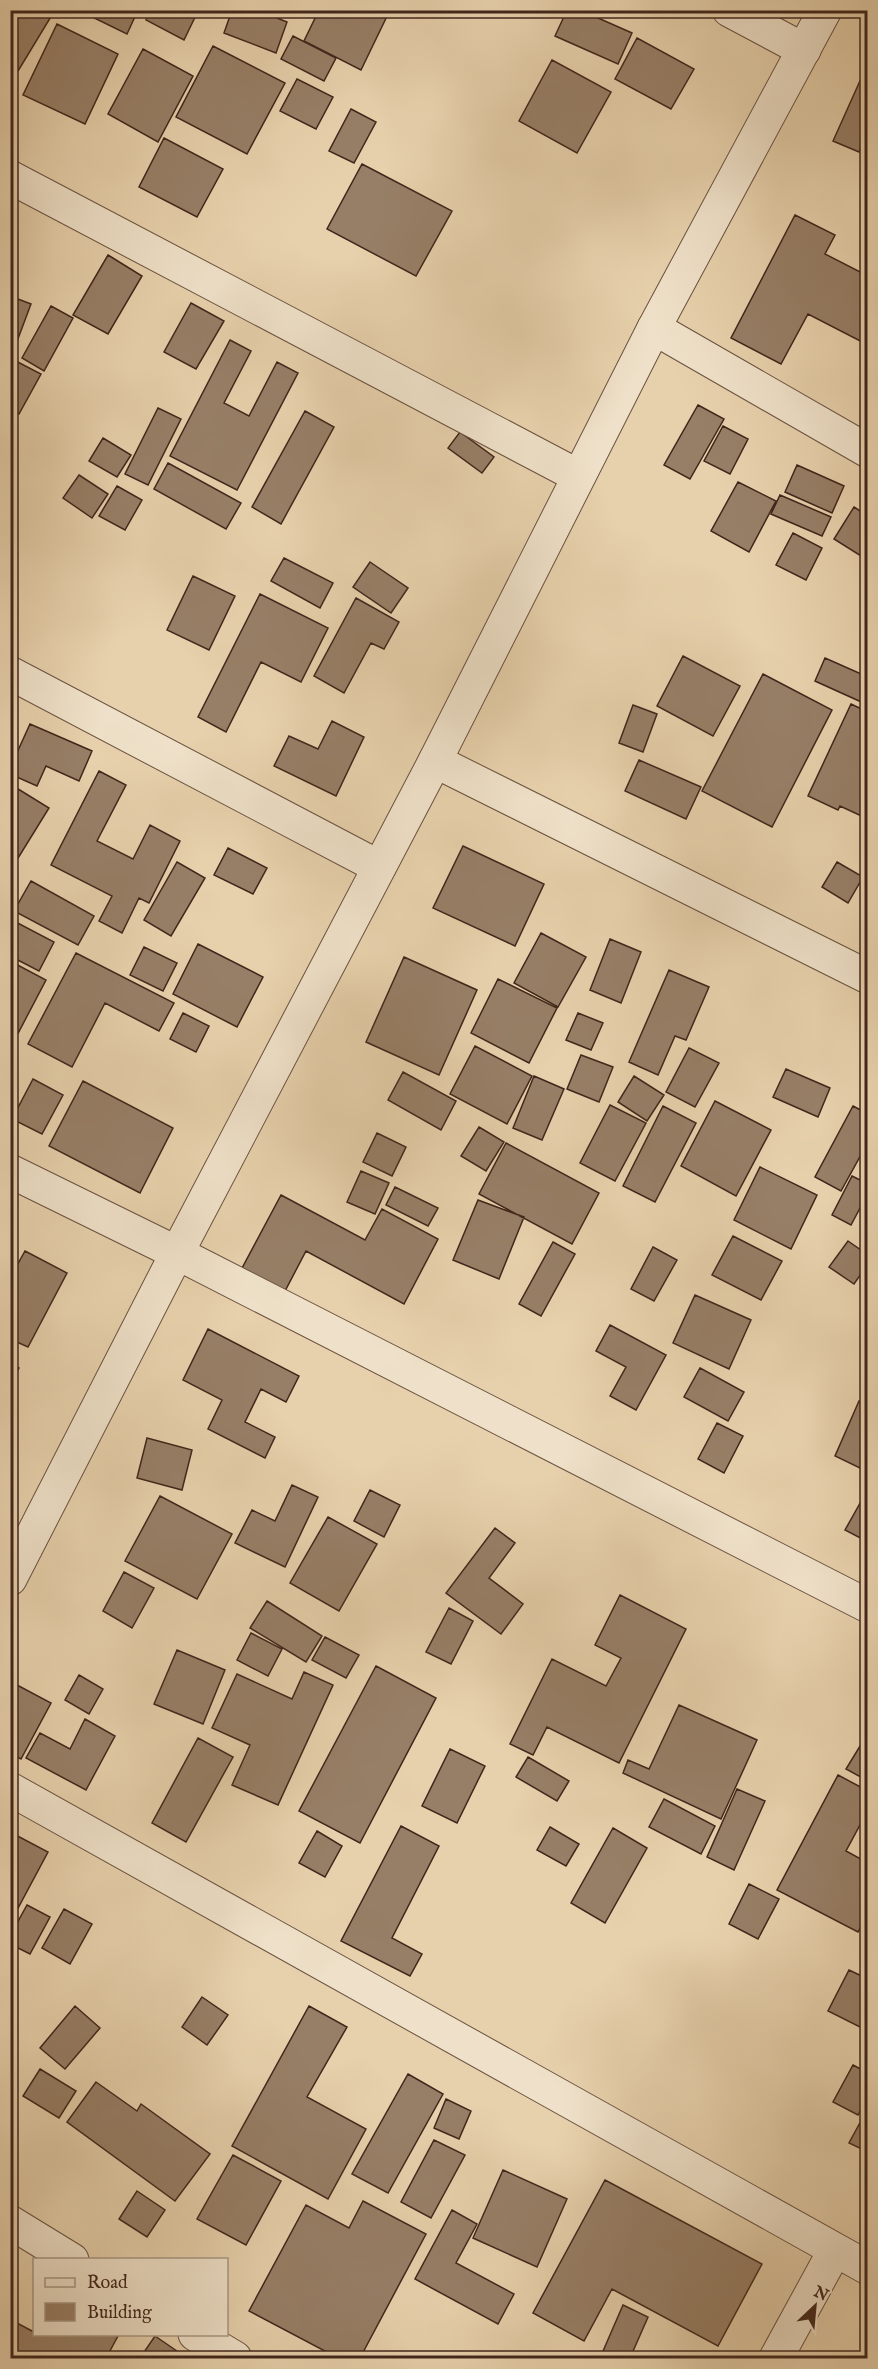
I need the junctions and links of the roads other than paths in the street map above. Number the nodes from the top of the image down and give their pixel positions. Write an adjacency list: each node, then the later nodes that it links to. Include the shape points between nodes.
1 (729, 10): 3 (street)
2 (825, 10): 3 (street)
3 (804, 50): 5 (street)
4 (10, 177): 7 (street)
5 (654, 328): 6 (street); 7 (street)
6 (867, 451)
7 (578, 476): 9 (street)
8 (10, 673): 10 (street)
9 (435, 761): 10 (street); 11 (street)
10 (379, 867): 13 (street)
11 (867, 977)
12 (10, 1171): 13 (street)
13 (177, 1253): 14 (street); 15 (street)
14 (10, 1579)
15 (867, 1605)
16 (10, 1789): 18 (street)
17 (10, 2222): 19 (street)
18 (835, 2250): 20 (street); 23 (street)
19 (70, 2258)
20 (867, 2268)
21 (198, 2336): 22 (street)
22 (235, 2358)
23 (776, 2358)

